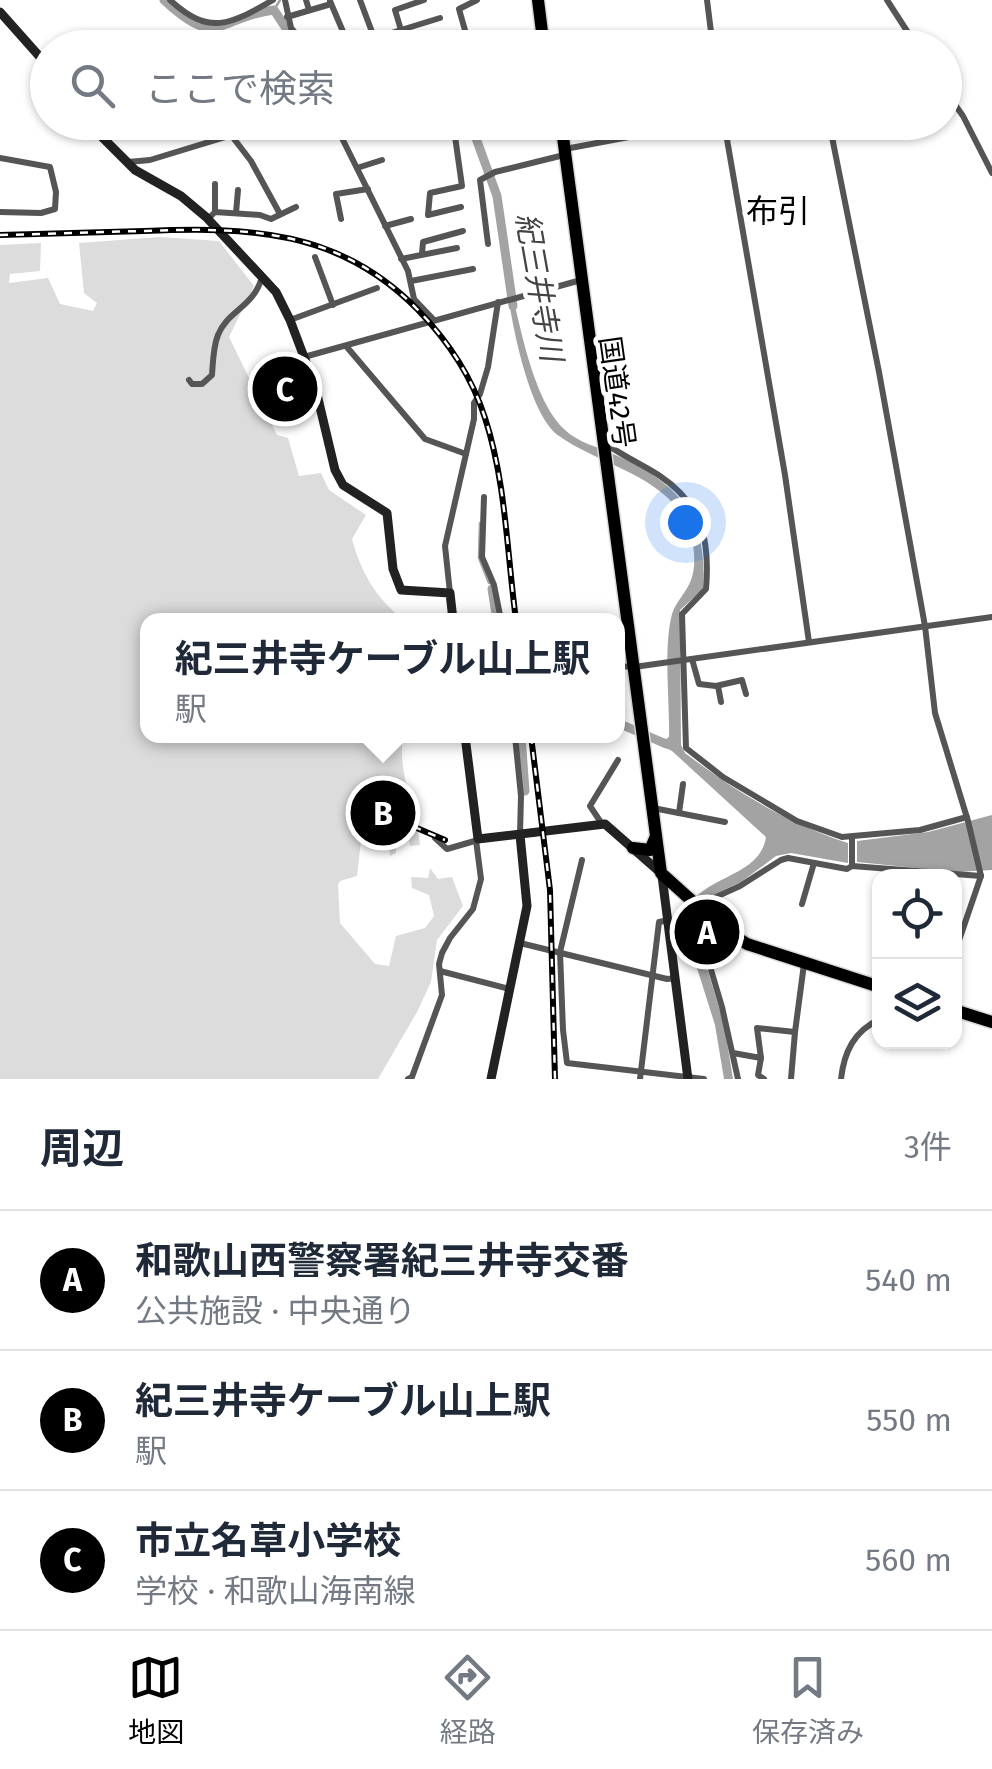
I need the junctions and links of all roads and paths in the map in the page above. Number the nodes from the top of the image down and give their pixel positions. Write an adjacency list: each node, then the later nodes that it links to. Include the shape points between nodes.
1 (170, 0): 10 (street, via 189,18 208,24)
2 (285, 0): 14 (street)
3 (306, 0): 12 (street)
4 (360, 0): 18 (street)
5 (424, 0): 19 (street, via 395,10)
6 (476, 0): 20 (street, via 459,9)
7 (541, 0): 21 (highway)
8 (707, 0): 22 (street)
9 (888, 0): 23 (street)
10 (270, 1)
11 (330, 2): 12 (street); 17 (street)
12 (309, 10): 14 (street)
13 (0, 12): 24 (main road)
14 (287, 17): 16 (street)
15 (440, 18): 19 (street)
16 (294, 30)
17 (343, 30)
18 (371, 30)
19 (401, 30)
20 (465, 30)
21 (545, 30)
22 (711, 30)
23 (907, 30)
24 (30, 46)
25 (962, 115): 40 (street)
26 (105, 140): 38 (main road)
27 (215, 140): 38 (street)
28 (235, 140): 48 (street)
29 (343, 140): 39 (street)
30 (456, 140): 45 (street, via 462,186 430,194 428,214)
31 (560, 140): 35 (highway, 国道42号)
32 (621, 140): 35 (street)
33 (727, 140): 79 (street)
34 (833, 140): 78 (street)
35 (562, 152): 54 (street, via 480,180); 61 (highway, 国道42号)
36 (0, 158): 46 (street, via 50,167 56,209)
37 (382, 160): 39 (street)
38 (126, 162): 49 (main road)
39 (357, 168): 42 (street)
40 (992, 173)
41 (215, 184): 49 (street)
42 (368, 189): 50 (street, via 336,194); 52 (street)
43 (238, 190): 47 (street)
44 (296, 208): 48 (street)
45 (460, 208)
46 (0, 212)
47 (236, 213): 48 (street, via 271,219); 49 (street)
48 (280, 214)
49 (212, 215): 60 (main road)
50 (341, 218)
51 (411, 220): 52 (street)
52 (384, 226): 58 (street)
53 (463, 230): 56 (street, via 422,242)
54 (488, 244)
55 (457, 248): 56 (street)
56 (422, 254): 58 (street)
57 (316, 257): 65 (street)
58 (400, 259): 62 (street)
59 (473, 269): 62 (street)
60 (262, 276): 66 (main road); 70 (street, via 256,296 220,328 212,376 202,384)
61 (580, 281): 64 (street); 71 (highway, 国道42号)
62 (412, 282): 67 (street, via 414,299)
63 (378, 288): 65 (street)
64 (498, 302): 67 (street); 72 (street)
65 (333, 304): 66 (street)
66 (290, 320): 69 (main road)
67 (434, 320): 68 (street)
68 (346, 346): 69 (street); 72 (street, via 424,438)
69 (304, 357): 74 (main road, via 335,470 343,484 387,513 392,570 401,590)
70 (189, 380)
71 (603, 450): 80 (street, via 662,477 690,504 704,532 706,589 682,611); 82 (highway, 国道42号)
72 (466, 454): 74 (street, via 445,546)
73 (484, 497): 76 (street, via 482,557)
74 (450, 593): 75 (main road)
75 (452, 613)
76 (500, 613)
77 (992, 617): 78 (street)
78 (926, 626): 79 (street); 92 (street, via 935,713)
79 (809, 642): 80 (street)
80 (685, 660): 82 (street); 83 (street, via 699,684); 99 (street, via 686,748 797,822)
81 (625, 666): 82 (street)
82 (634, 667): 90 (highway, 国道42号)
83 (718, 686): 84 (street, via 742,680); 85 (street)
84 (746, 694)
85 (721, 702)
86 (466, 743): 98 (main road)
87 (516, 743): 96 (street)
88 (618, 760): 94 (street, via 590,806)
89 (683, 784): 91 (street)
90 (653, 808): 91 (street); 95 (highway, 国道42号)
91 (679, 813): 93 (street)
92 (968, 819): 99 (street); 105 (street)
93 (725, 822)
94 (602, 824): 96 (main road); 100 (main road)
95 (657, 834): 100 (highway, via 650,850); 104 (highway, 国道42号)
96 (520, 835): 98 (main road); 111 (main road, via 527,906)
97 (435, 838): 98 (street, via 447,849)
98 (477, 840): 114 (street, via 474,910 445,945)
99 (852, 840): 103 (street)
100 (633, 848): 104 (main road)
101 (582, 860): 112 (street)
102 (814, 863): 103 (street); 106 (street); 107 (street, via 780,860)
103 (852, 865): 105 (street)
104 (662, 873): 107 (highway); 108 (main road); 109 (main road)
105 (981, 874): 110 (street)
106 (802, 904)
107 (699, 906): 108 (main road, via 672,898); 113 (highway, via 747,944); 123 (street, via 700,936)
108 (669, 910): 116 (main road)
109 (664, 921): 115 (street); 116 (main road)
110 (962, 931)
111 (520, 943): 112 (street); 118 (main road)
112 (560, 952): 115 (street); 125 (street, via 568,1063)
113 (804, 963): 117 (highway); 122 (street)
114 (440, 971): 118 (street); 126 (street, via 442,995)
115 (653, 975): 116 (street); 125 (street)
116 (674, 978): 127 (main road)
117 (872, 984)
118 (510, 989): 128 (main road)
119 (962, 1013): 120 (highway)
120 (992, 1022)
121 (872, 1024): 133 (street, via 850,1045)
122 (795, 1032): 124 (street, via 757,1028); 132 (street)
123 (734, 1053): 124 (street); 130 (street)
124 (761, 1058): 131 (street, via 758,1076)
125 (641, 1075): 127 (street)
126 (413, 1078)
127 (685, 1078): 129 (street)
128 (491, 1079)
129 (704, 1079)
130 (738, 1079)
131 (764, 1079)
132 (790, 1079)
133 (841, 1079)

